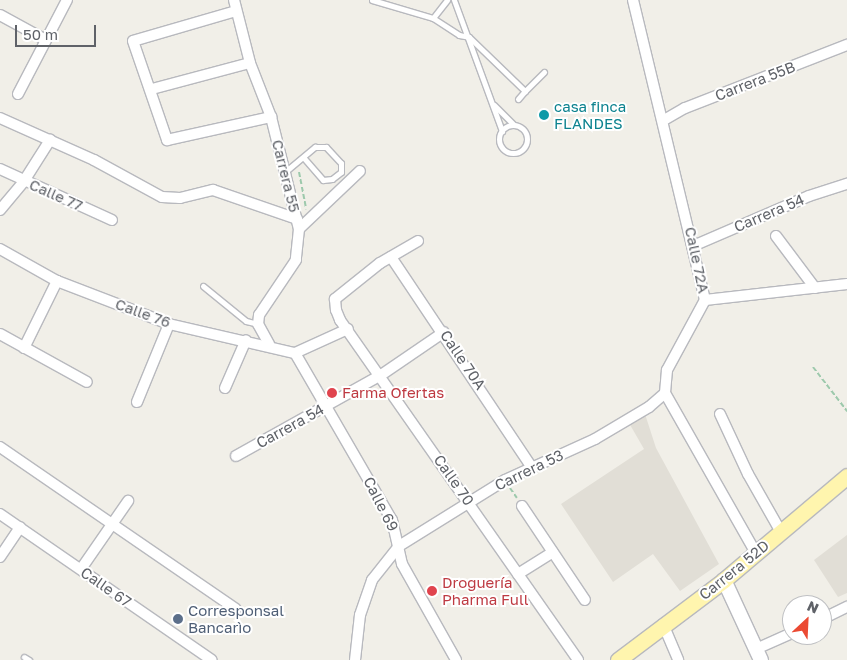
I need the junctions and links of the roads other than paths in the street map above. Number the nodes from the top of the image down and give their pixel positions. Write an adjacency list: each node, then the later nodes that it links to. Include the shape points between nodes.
1 (67, 0): 11 (street)
2 (234, 0): 7 (street, Carrera 55)
3 (372, 0): 9 (lane)
4 (447, 0): 9 (lane)
5 (454, 0): 10 (lane)
6 (633, 0): 22 (street, Calle 72A)
7 (236, 11): 13 (street, Carrera 55); 15 (street, via 133,40)
8 (0, 15): 11 (street)
9 (433, 18): 10 (lane)
10 (466, 37): 16 (lane, via 478,44); 19 (lane)
11 (46, 40): 17 (street)
12 (847, 45): 22 (street, Carrera 55B, via 684,108)
13 (250, 63): 15 (street); 20 (street, Carrera 55)
14 (544, 72): 16 (lane)
15 (152, 89): 20 (street, via 168,140)
16 (526, 91): 18 (lane)
17 (18, 94)
18 (518, 99)
19 (492, 102): 23 (lane); 24 (lane)
20 (271, 116): 28 (street, Carrera 55)
21 (0, 118): 25 (street)
22 (664, 120): 37 (street, Calle 72A)
23 (514, 126): 24 (lane); 24 (lane, via 523,129 527,139 520,152 510,153 502,148 499,140)
24 (502, 131)
25 (50, 140): 30 (street); 34 (street, via 162,197 180,198 213,190)
26 (304, 158): 26 (lane, via 315,147 326,147 341,162 341,172 332,179 323,180); 28 (lane)
27 (0, 169): 30 (street, Calle 77)
28 (286, 171): 34 (street, Carrera 55)
29 (360, 171): 34 (street, via 308,221)
30 (24, 181): 32 (street); 33 (street, Calle 77)
31 (847, 184): 37 (street, Carrera 54, via 808,196)
32 (0, 210)
33 (112, 220)
34 (298, 224): 46 (street, Carrera 55, via 296,260 266,301)
35 (776, 236): 43 (street)
36 (418, 241): 39 (street)
37 (693, 246): 44 (street, Calle 72A)
38 (0, 249): 40 (street, Calle 76)
39 (391, 257): 47 (street, Calle 70, via 335,298 340,320); 48 (street, Calle 70A)
40 (57, 281): 45 (street, Calle 76); 52 (street)
41 (847, 284): 43 (street)
42 (203, 286): 46 (lane, via 246,320)
43 (815, 288): 44 (street)
44 (705, 300): 57 (street, Calle 72A, via 667,370)
45 (169, 324): 50 (street, Calle 76); 58 (street)
46 (258, 324): 51 (street)
47 (348, 329): 53 (street); 54 (street, Calle 70)
48 (444, 332): 54 (street, Carrera 54); 63 (street, Calle 70A)
49 (0, 334): 52 (street)
50 (246, 340): 51 (street, Calle 76); 56 (street)
51 (269, 344): 53 (street, Calle 76)
52 (24, 348): 55 (street)
53 (295, 352): 59 (street, Calle 69)
54 (381, 375): 59 (street, Carrera 54); 66 (street, Calle 70)
55 (87, 382)
56 (225, 388)
57 (665, 393): 63 (street, Carrera 53, via 653,404 595,439); 74 (street)
58 (137, 402)
59 (327, 405): 62 (street, Carrera 54); 72 (street, Calle 69, via 392,520)
60 (720, 414): 71 (street, via 748,474)
61 (0, 447): 69 (street)
62 (236, 456)
63 (531, 466): 66 (street, Carrera 53)
64 (847, 476): 71 (main road, Carrera 52D)
65 (128, 501): 69 (street)
66 (468, 501): 72 (street, Carrera 53); 77 (street, Calle 70)
67 (522, 506): 73 (street)
68 (0, 514): 70 (street, Calle 67)
69 (112, 524): 76 (street); 81 (street)
70 (20, 528): 75 (street); 76 (street, Calle 67)
71 (781, 532): 74 (main road, Carrera 52D)
72 (399, 546): 87 (street, Carrera 53, via 372,580 360,614); 88 (street, Calle 69, via 406,572)
73 (553, 552): 77 (street); 79 (street)
74 (756, 553): 78 (main road, Carrera 52D)
75 (0, 557)
76 (80, 569): 86 (street, Calle 67)
77 (518, 574): 89 (street, Calle 70)
78 (724, 580): 83 (main road, Carrera 52D); 85 (street)
79 (585, 600)
80 (847, 607): 82 (street)
81 (236, 609)
82 (832, 614)
83 (662, 624): 90 (main road, Carrera 52D); 91 (street)
84 (782, 639): 85 (street)
85 (759, 655)
86 (212, 660)
87 (355, 660)
88 (456, 660)
89 (578, 660)
90 (618, 660)
91 (678, 660)

